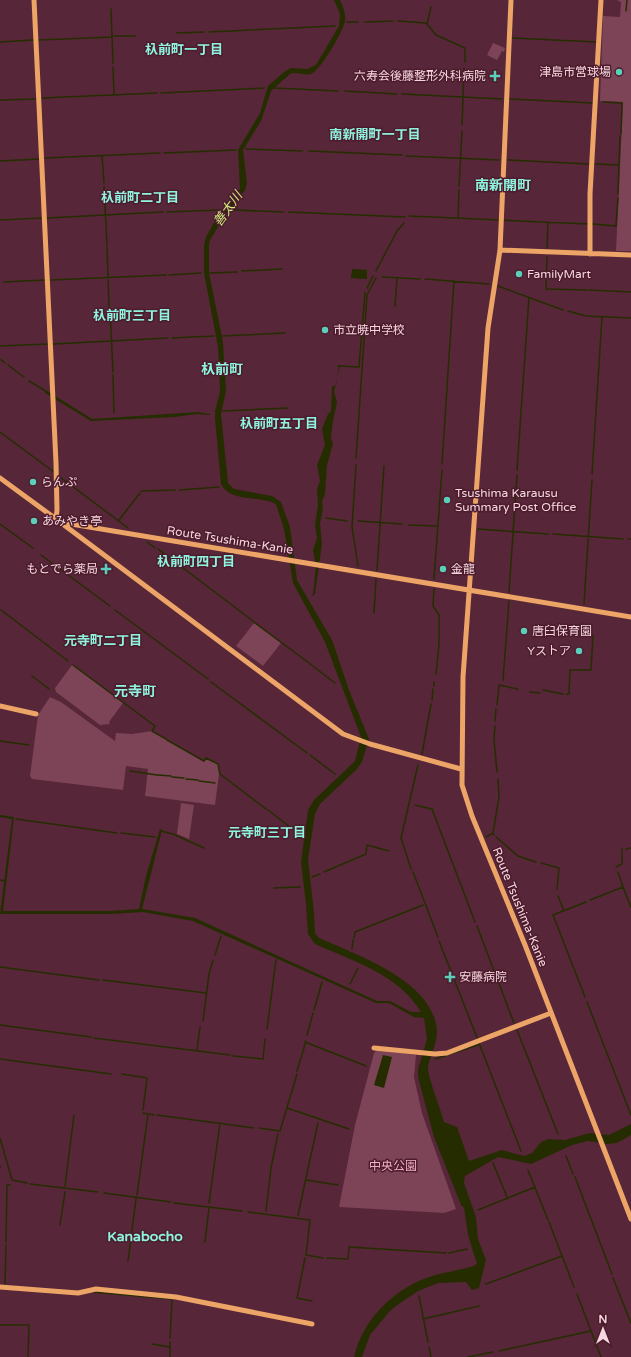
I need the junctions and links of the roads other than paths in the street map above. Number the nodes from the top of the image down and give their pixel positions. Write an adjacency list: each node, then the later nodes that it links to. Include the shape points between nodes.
1 (34, 0): 8 (street, via 53,390)
2 (511, 0): 4 (street)
3 (601, 0): 5 (street)
4 (500, 250): 5 (street); 9 (street, via 488,328)
5 (590, 254): 6 (street)
6 (631, 255)
7 (0, 478): 8 (street, Route Tsushima-Kanie)
8 (56, 519): 9 (street, Route Tsushima-Kanie, via 65,523); 13 (street, via 330,726 370,744)
9 (470, 590): 10 (street, Route Tsushima-Kanie); 13 (street, Route Tsushima-Kanie, via 462,677)
10 (631, 617)
11 (0, 706): 12 (street)
12 (36, 714)
13 (461, 769): 14 (street, Route Tsushima-Kanie, via 462,785 470,811)
14 (551, 1013): 15 (street, via 447,1053); 16 (street, Route Tsushima-Kanie)
15 (374, 1048)
16 (631, 1219)
17 (0, 1287): 18 (street, via 78,1294 96,1289 176,1297)
18 (312, 1324)

